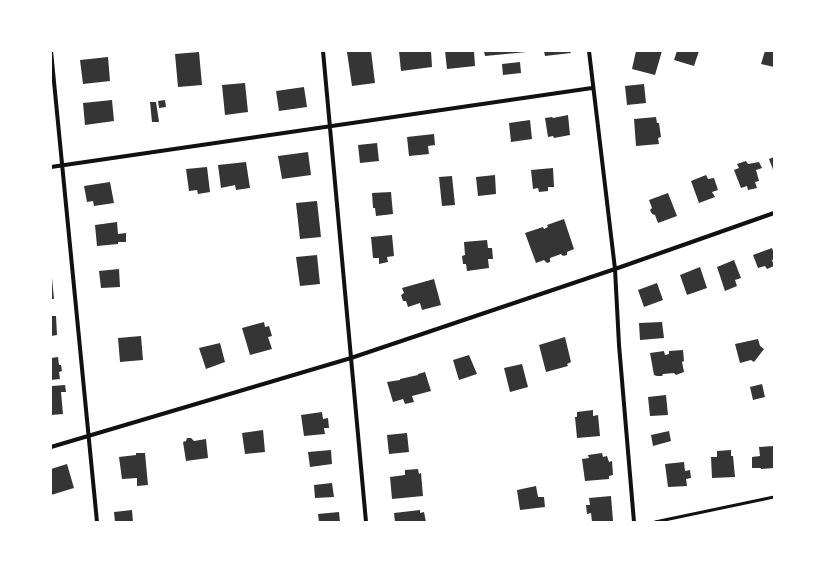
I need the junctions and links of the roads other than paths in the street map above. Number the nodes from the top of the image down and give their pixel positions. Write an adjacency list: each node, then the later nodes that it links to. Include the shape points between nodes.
1 (51, 51): 6 (street)
2 (323, 51): 5 (street)
3 (589, 51): 4 (street)
4 (592, 88): 5 (street); 9 (street)
5 (331, 125): 6 (street); 10 (street)
6 (62, 166): 7 (street); 11 (street)
7 (51, 167)
8 (774, 213): 9 (street)
9 (615, 269): 10 (street); 16 (street)
10 (351, 358): 11 (street); 15 (street)
11 (88, 435): 12 (street); 14 (street)
12 (51, 447)
13 (774, 496): 17 (lane)
14 (97, 522)
15 (366, 522)
16 (634, 522)
17 (655, 522)

